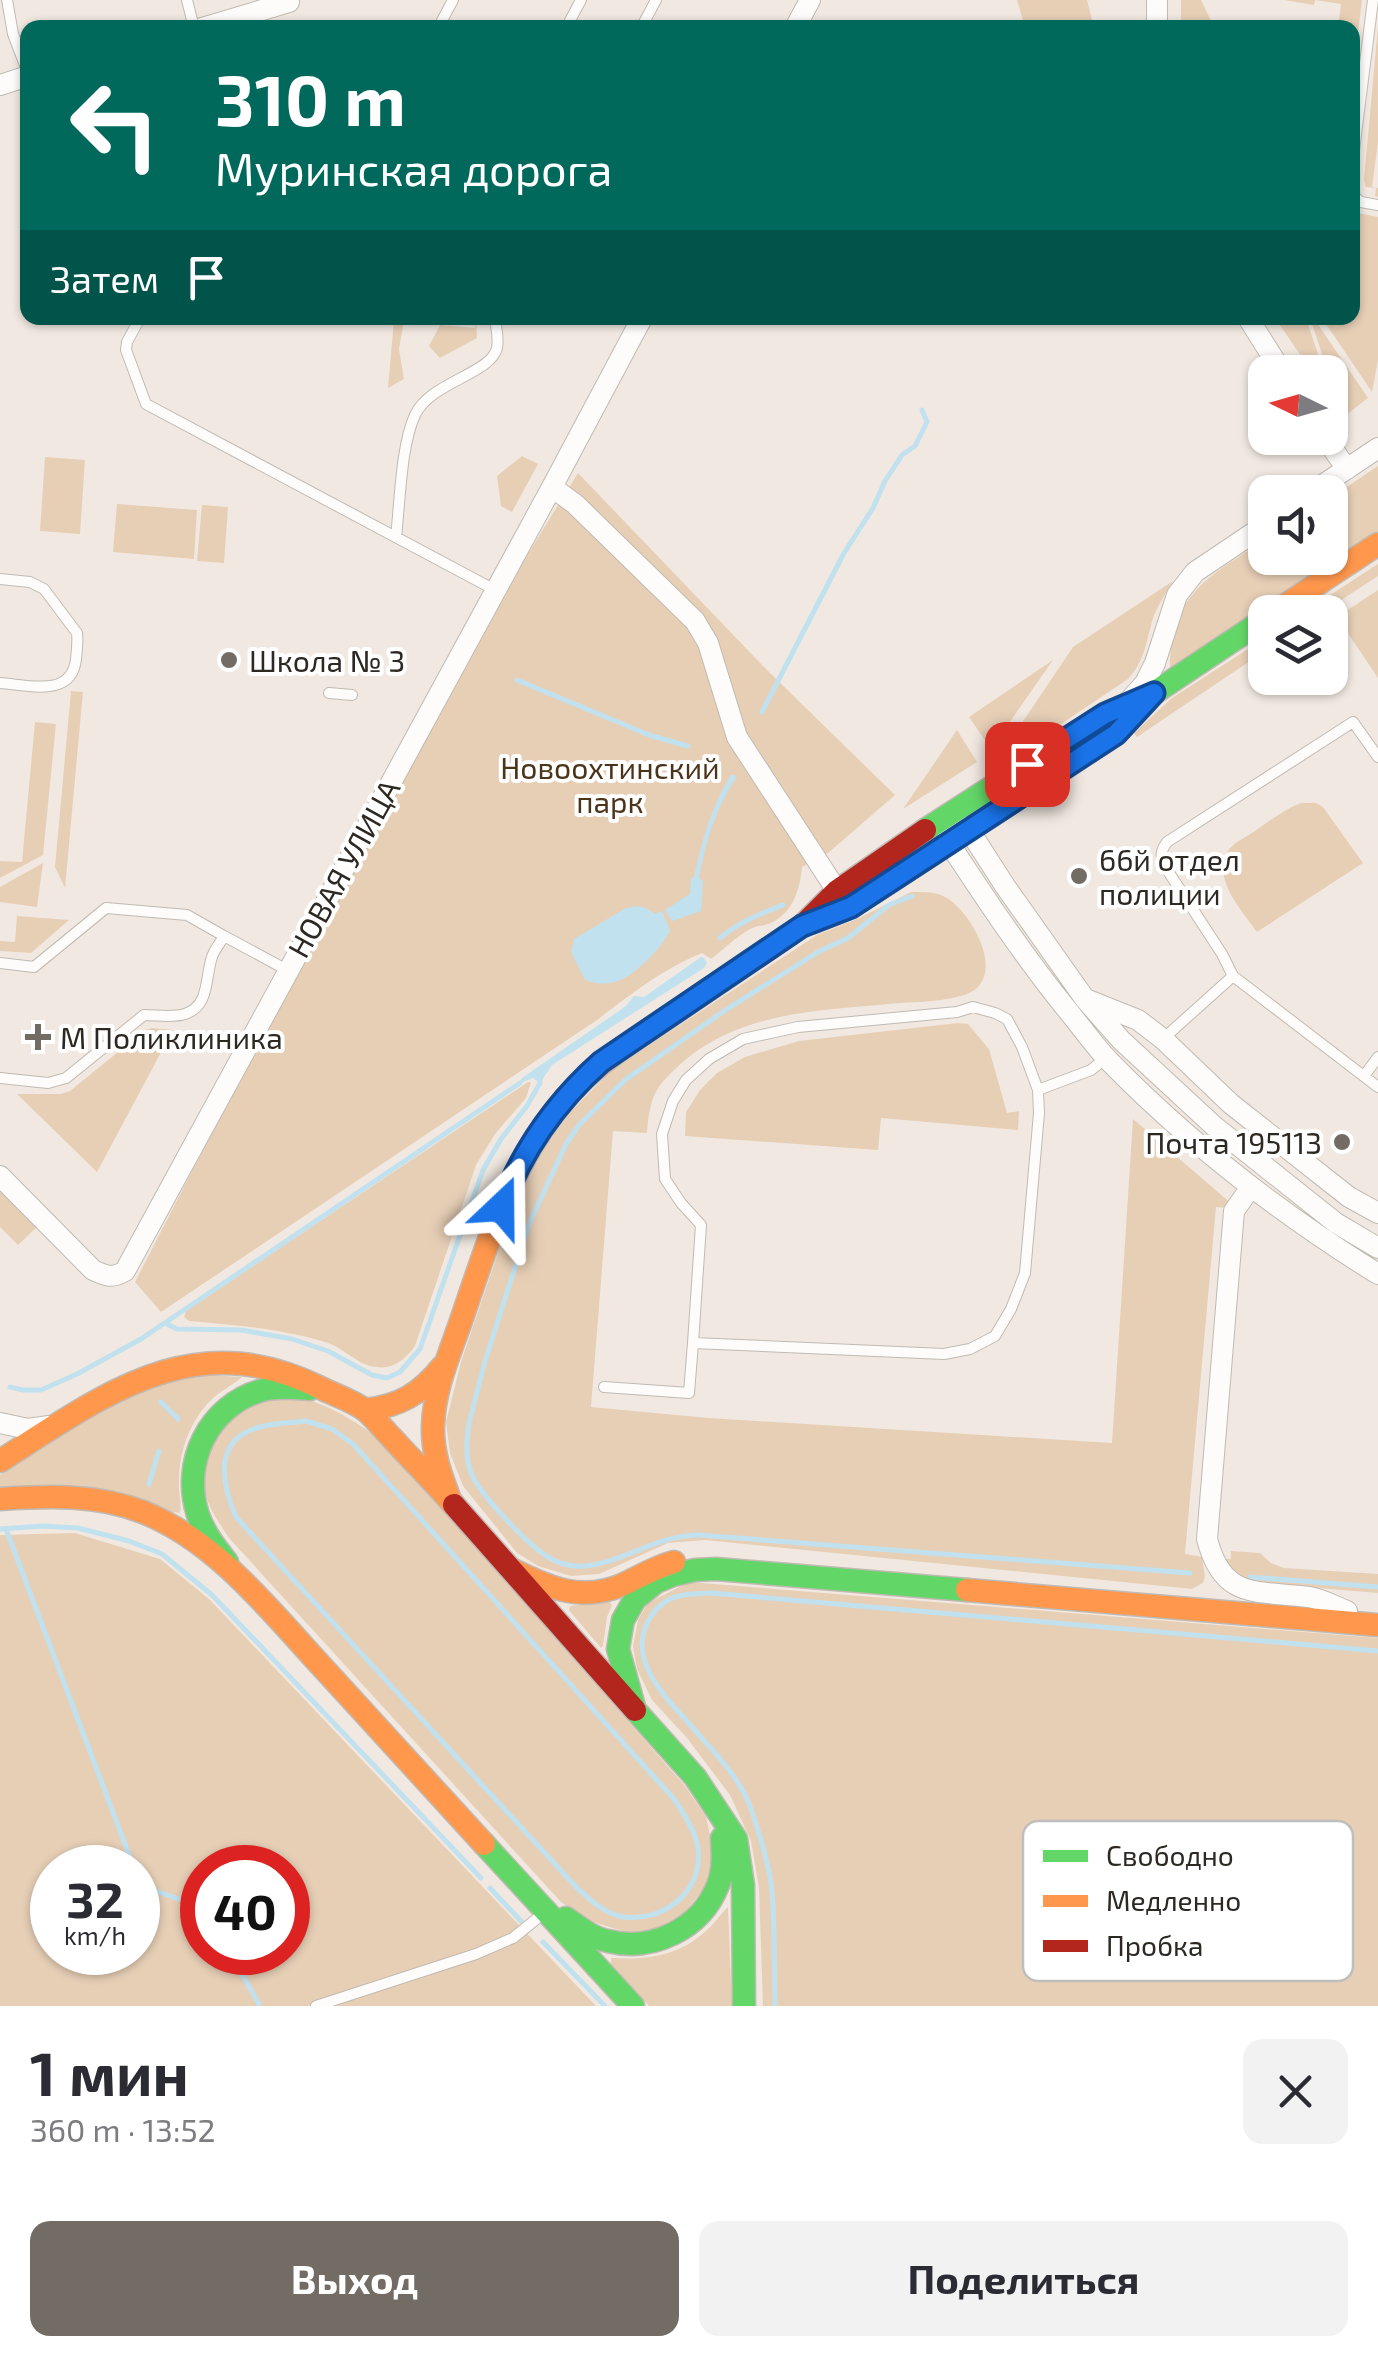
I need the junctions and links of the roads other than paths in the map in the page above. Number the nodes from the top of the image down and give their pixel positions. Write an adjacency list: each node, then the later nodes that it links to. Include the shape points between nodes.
1 (7, 0): 5 (lane)
2 (1373, 0): 6 (lane)
3 (292, 1): 4 (street)
4 (253, 20)
5 (20, 53)
6 (1360, 103)
7 (136, 325): 18 (lane, via 126,350 146,404)
8 (496, 325): 18 (lane, via 498,346 491,360 433,392 416,413)
9 (638, 325): 16 (street, НОВАЯ УЛИЦА)
10 (1252, 325): 11 (street)
11 (1271, 355)
12 (1378, 448): 14 (street)
13 (1338, 455): 14 (street)
14 (1347, 469): 15 (street)
15 (1338, 475)
16 (552, 487): 21 (street, НОВАЯ УЛИЦА); 33 (street, via 694,621 708,643 742,747)
17 (1248, 536): 28 (street, via 1195,572 1177,595 1146,683)
18 (396, 537): 21 (lane)
19 (1378, 544): 22 (main road)
20 (0, 579): 24 (lane, via 44,589 78,640 75,671 65,682)
21 (495, 590): 37 (street, НОВАЯ УЛИЦА)
22 (1301, 595)
23 (1248, 630): 26 (main road)
24 (0, 682)
25 (329, 693): 27 (lane)
26 (1154, 693): 28 (main road); 31 (main road, via 1116,734)
27 (352, 695)
28 (1126, 706): 30 (main road)
29 (1378, 757): 38 (lane, via 1353,722 1163,847 1164,865)
30 (946, 817): 31 (street); 32 (street); 33 (main road)
31 (970, 830): 32 (main road); 39 (street)
32 (949, 843): 34 (main road, via 851,907); 42 (street, via 1033,968)
33 (836, 891): 34 (main road)
34 (802, 926): 53 (main road, via 601,1062 556,1107 509,1186)
35 (224, 936): 36 (lane, via 188,915 106,908 34,967); 37 (lane); 44 (lane, via 194,1010 144,1015 66,1078 48,1084)
36 (0, 963)
37 (287, 970): 47 (street, НОВАЯ УЛИЦА, via 125,1270 107,1277 93,1270)
38 (1233, 976): 40 (lane); 43 (lane)
39 (1085, 1000): 40 (street, via 1138,1020); 50 (street, via 1214,1126)
40 (1163, 1039): 49 (street, via 1231,1104)
41 (1378, 1057): 43 (lane)
42 (1106, 1058): 46 (lane); 48 (street)
43 (1364, 1076): 45 (lane)
44 (0, 1078)
45 (1378, 1087)
46 (1038, 1090): 52 (lane, via 1025,1274 995,1336 944,1354); 52 (lane, via 1007,1020 973,1008 798,1027 743,1040 709,1059 679,1091 662,1134 665,1180 701,1225)
47 (0, 1176)
48 (1251, 1187): 51 (street); 64 (street, via 1234,1211 1207,1540 1224,1577 1250,1591 1314,1598)
49 (1378, 1214)
50 (1378, 1248)
51 (1378, 1274)
52 (693, 1343): 54 (lane, via 689,1393)
53 (449, 1358): 56 (main road, via 413,1398); 61 (main road, via 433,1426)
54 (604, 1387)
55 (331, 1391): 56 (main road); 57 (main road, via 266,1366 185,1365 121,1388); 63 (main road, via 265,1389 218,1414 204,1434 192,1487 197,1514)
56 (365, 1410): 61 (main road)
57 (60, 1422): 58 (street, via 40,1429); 59 (main road)
58 (0, 1423)
59 (0, 1461)
60 (0, 1499): 63 (main road, via 85,1497 134,1508 184,1533)
61 (450, 1500): 62 (main road)
62 (513, 1570): 64 (main road, via 558,1592 586,1596 666,1564 717,1558); 67 (main road)
63 (249, 1588): 69 (main road)
64 (1347, 1611): 65 (main road)
65 (1378, 1614)
66 (1378, 1624): 67 (main road, via 695,1570 656,1582 623,1620 618,1649)
67 (635, 1710): 68 (main road)
68 (716, 1806): 69 (main road, via 725,1854 718,1888 702,1915 656,1943 633,1945 587,1933); 73 (main road, via 736,1839 744,1885)
69 (526, 1890): 70 (main road)
70 (545, 1912): 71 (lane, via 513,1938 476,1954); 72 (main road)
71 (316, 2006)
72 (633, 2006)
73 (744, 2006)

